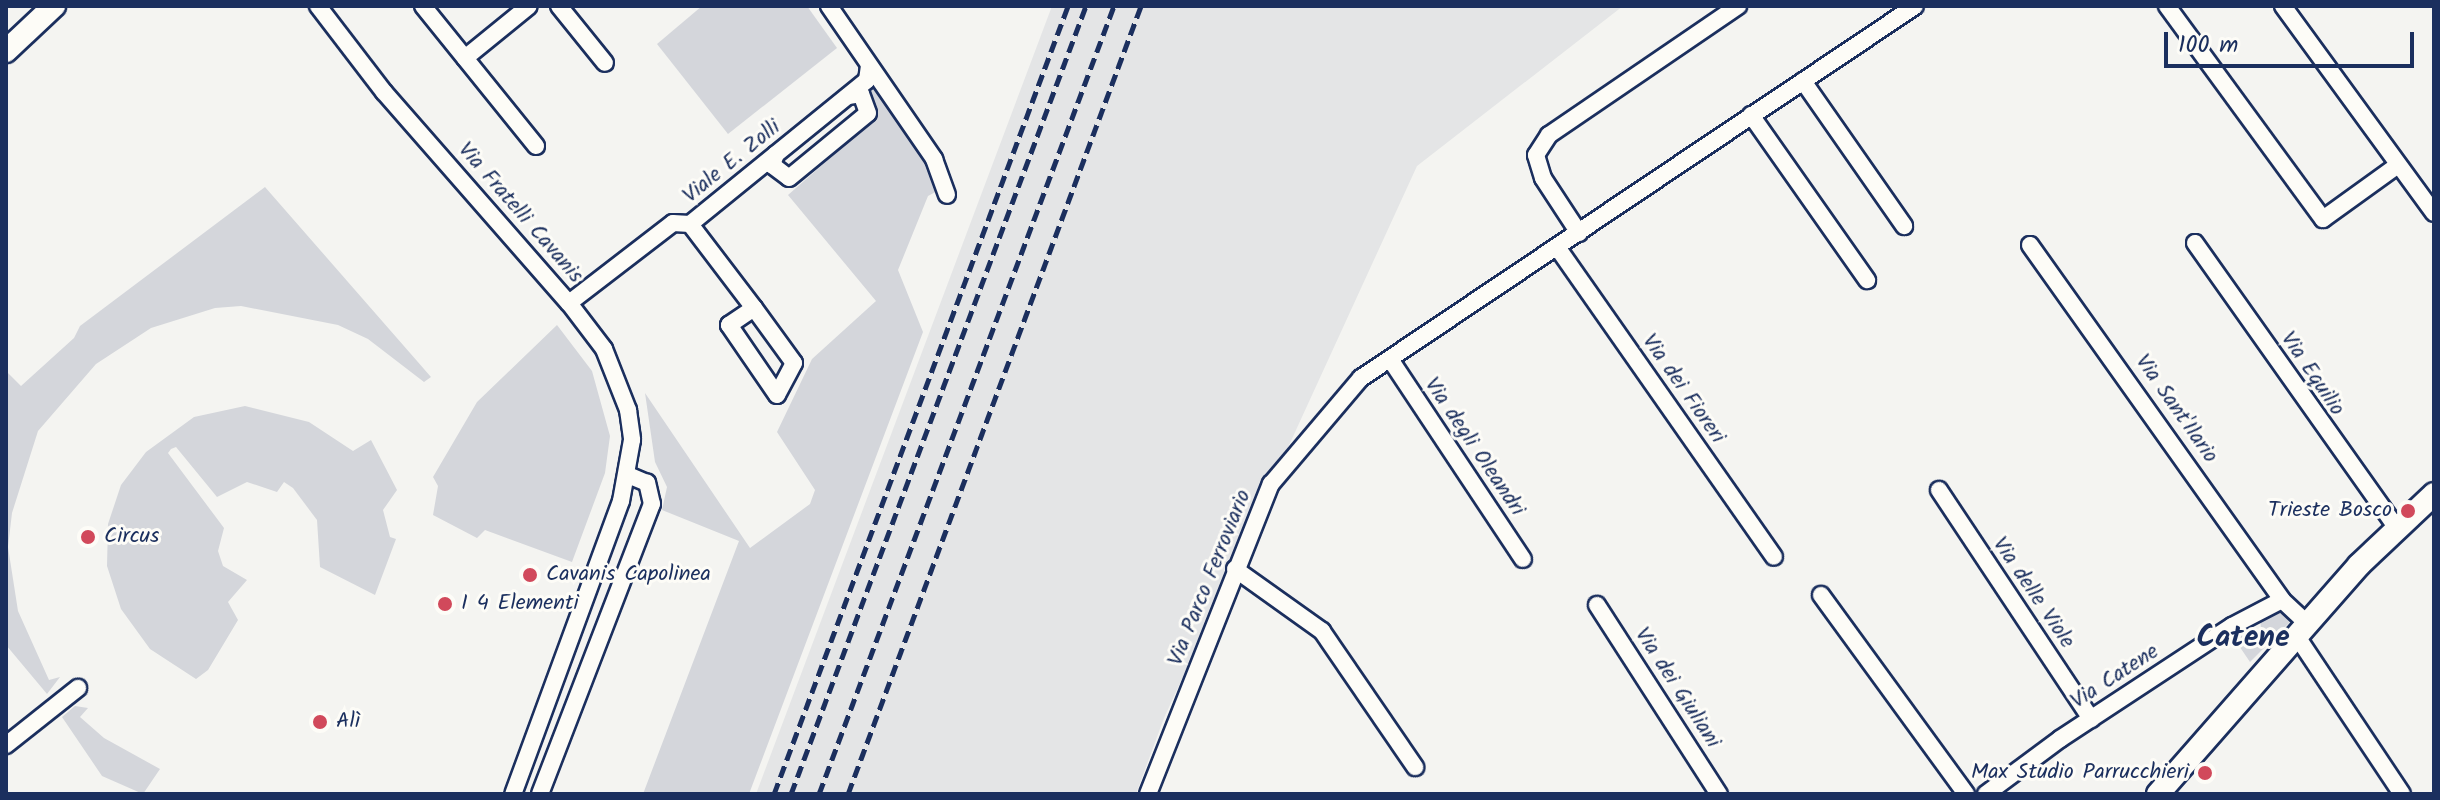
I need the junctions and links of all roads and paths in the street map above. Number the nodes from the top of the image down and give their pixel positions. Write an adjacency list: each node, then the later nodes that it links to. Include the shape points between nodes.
1 (54, 6): 11 (street)
2 (318, 6): 30 (street, Via Fratelli Cavanis, via 384,92)
3 (423, 6): 12 (street)
4 (529, 6): 12 (street)
5 (559, 6): 13 (street)
6 (829, 6): 14 (street)
7 (1738, 6): 25 (street, via 1549,135 1536,155 1543,178)
8 (1915, 6): 15 (street, Via Parco Ferroviario)
9 (2167, 6): 20 (street, via 2323,219)
10 (2283, 6): 20 (street)
11 (10, 41)
12 (465, 58): 18 (street)
13 (605, 63)
14 (869, 66): 16 (street, Viale E. Zolli, via 867,80); 21 (street, via 934,159)
15 (1803, 81): 17 (street, Via Parco Ferroviario); 24 (street)
16 (848, 96): 19 (street, Viale E. Zolli); 19 (street, via 861,94 868,113 789,178 772,165)
17 (1751, 115): 25 (street, Via Parco Ferroviario); 29 (street)
18 (536, 146)
19 (776, 154): 23 (street, Viale E. Zolli)
20 (2398, 165): 22 (street)
21 (947, 195)
22 (2434, 213)
23 (690, 224): 30 (street, Viale E. Zolli, via 673,223); 31 (street)
24 (1904, 226)
25 (1579, 233): 28 (street, Via Parco Ferroviario)
26 (2195, 243): 37 (street, Via Equilio, via 2339,454)
27 (2030, 245): 43 (street, Via Sant'Ilario)
28 (1557, 247): 32 (street, Via Parco Ferroviario); 39 (street, Via dei Fioreri)
29 (1867, 280)
30 (569, 303): 33 (street, Via Fratelli Cavanis, via 604,349 621,385 632,440)
31 (754, 308): 31 (street, via 794,363 777,395 729,325)
32 (1390, 359): 40 (street, Via degli Oleandri); 41 (street, Via Parco Ferroviario, via 1361,378 1271,484)
33 (628, 475): 36 (street, Via Fratelli Cavanis); 38 (street, via 642,479 653,494)
34 (1939, 490): 47 (street, Via delle Viole)
35 (2434, 494): 37 (street)
36 (621, 501): 38 (street, via 638,510); 50 (street, Via Fratelli Cavanis)
37 (2397, 528): 45 (street)
38 (641, 531): 51 (street)
39 (1774, 557)
40 (1523, 559)
41 (1235, 569): 49 (street, via 1322,631); 52 (street, Via Parco Ferroviario)
42 (1821, 595): 54 (street)
43 (2282, 600): 45 (street); 47 (street, Via Catene, via 2232,626)
44 (1597, 605): 53 (street, Via dei Giuliani)
45 (2303, 631): 56 (street); 57 (street)
46 (78, 688): 48 (street)
47 (2091, 719): 55 (street, Via Catene)
48 (6, 745)
49 (1415, 767)
50 (513, 794)
51 (540, 794)
52 (1148, 794)
53 (1719, 794)
54 (1966, 794)
55 (1986, 794)
56 (2158, 794)
57 (2402, 794)

